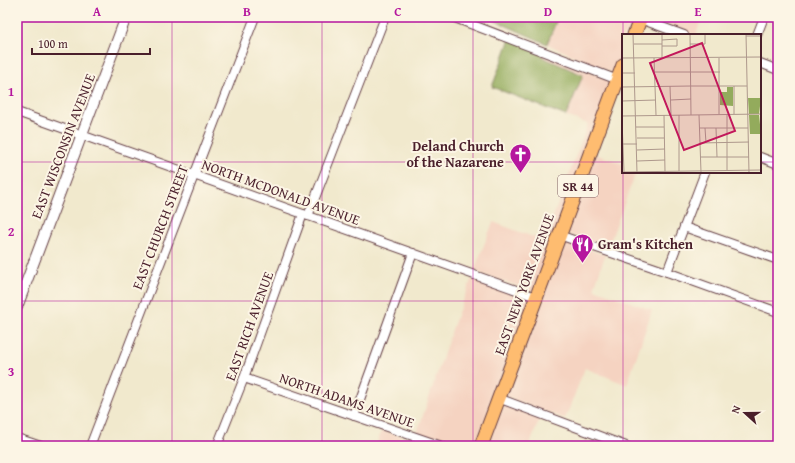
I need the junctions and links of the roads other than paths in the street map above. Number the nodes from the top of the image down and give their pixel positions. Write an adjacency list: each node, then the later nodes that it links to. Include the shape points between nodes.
1 (126, 17): 15 (street, EAST WISCONSIN AVENUE)
2 (255, 17): 19 (street, EAST CHURCH STREET)
3 (385, 17): 20 (street, EAST RICH AVENUE)
4 (452, 17): 13 (street)
5 (764, 17): 9 (street)
6 (640, 18): 7 (main road); 8 (street)
7 (634, 34)
8 (681, 34)
9 (757, 34)
10 (761, 63): 12 (street)
11 (622, 68): 13 (main road, EAST NEW YORK AVENUE / SR 44)
12 (778, 70)
13 (618, 80): 22 (main road, EAST NEW YORK AVENUE / SR 44)
14 (17, 112): 15 (street, NORTH MCDONALD AVENUE)
15 (82, 135): 19 (street, NORTH MCDONALD AVENUE); 27 (street, EAST WISCONSIN AVENUE)
16 (761, 157): 17 (street)
17 (778, 164)
18 (705, 173): 21 (street)
19 (194, 175): 20 (street, NORTH MCDONALD AVENUE); 34 (street, EAST CHURCH STREET)
20 (306, 215): 23 (street, NORTH MCDONALD AVENUE); 29 (street, EAST RICH AVENUE)
21 (684, 227): 24 (street); 25 (street)
22 (559, 235): 25 (street); 26 (main road, EAST NEW YORK AVENUE / SR 44)
23 (414, 253): 26 (street, NORTH MCDONALD AVENUE); 31 (street)
24 (778, 260)
25 (667, 272): 28 (street)
26 (536, 297): 30 (main road, EAST NEW YORK AVENUE / SR 44)
27 (17, 307)
28 (778, 312)
29 (244, 378): 31 (street, NORTH ADAMS AVENUE); 35 (street, EAST RICH AVENUE)
30 (498, 398): 37 (main road, EAST NEW YORK AVENUE / SR 44); 38 (street)
31 (354, 416): 36 (street, NORTH ADAMS AVENUE)
32 (17, 438): 33 (street)
33 (41, 446)
34 (90, 446)
35 (217, 446)
36 (442, 446)
37 (481, 446)
38 (626, 446)

